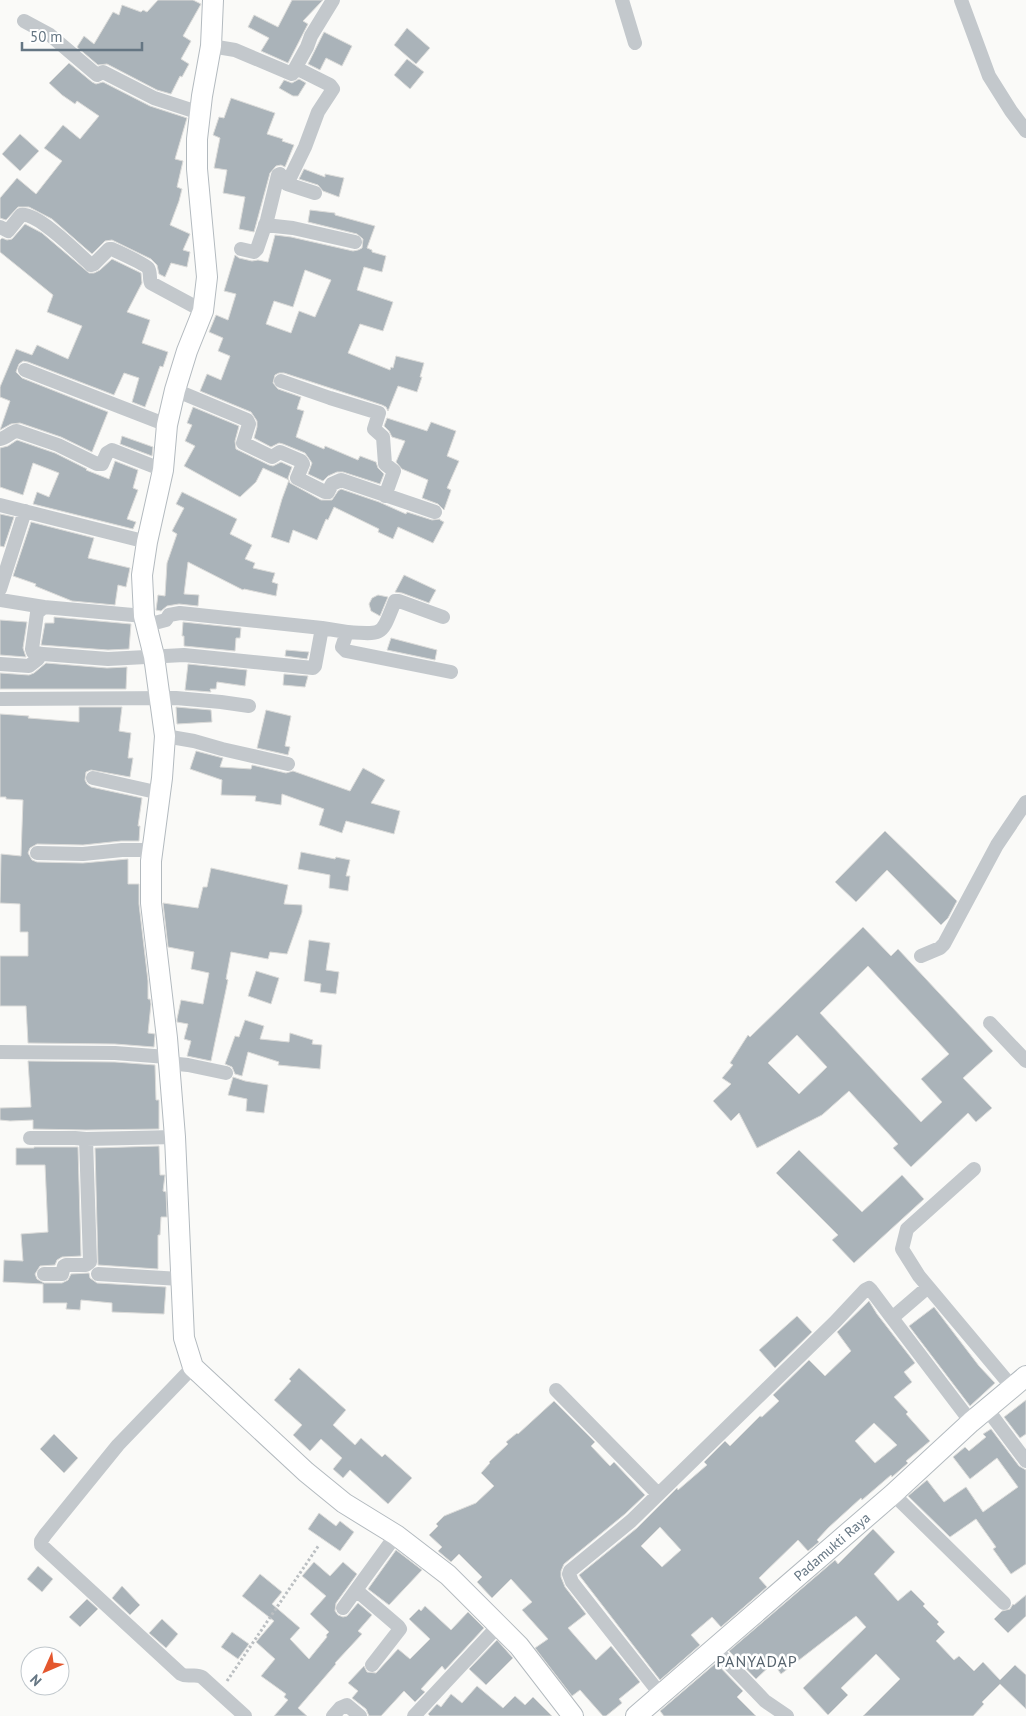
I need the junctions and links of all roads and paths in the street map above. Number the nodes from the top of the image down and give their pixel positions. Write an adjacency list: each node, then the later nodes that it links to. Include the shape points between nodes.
1 (213, 0): 7 (street)
2 (333, 0): 8 (street)
3 (622, 0): 6 (street)
4 (961, 0): 10 (street, via 989,76)
5 (24, 22): 9 (street, via 50,36 97,75 103,72 154,98)
6 (635, 43)
7 (213, 47): 8 (street, via 235,50 292,74); 9 (street)
8 (296, 68): 11 (street, via 333,89 318,112)
9 (200, 113): 17 (street, via 197,169 207,277)
10 (1026, 132)
11 (287, 184): 12 (street); 13 (street, via 278,175)
12 (315, 193)
13 (265, 225): 15 (street); 16 (street, via 256,251)
14 (0, 227): 17 (street, via 8,231 21,215 26,214 49,228 91,265 106,251 112,250 147,267 151,283)
15 (356, 242)
16 (241, 249)
17 (203, 311): 20 (street, via 187,351)
18 (25, 370): 21 (street)
19 (280, 380): 24 (street, via 379,413 374,429 383,437 385,464 394,471)
20 (182, 393): 21 (street); 24 (street, via 247,420 245,445 272,457 280,452 302,461 299,480 327,492 332,484 341,480)
21 (167, 425): 23 (street)
22 (0, 439): 23 (street, via 17,431 58,445 97,464 102,464 112,450)
23 (163, 470): 28 (street)
24 (385, 496): 27 (street)
25 (0, 505): 26 (street)
26 (25, 511): 28 (street); 29 (street)
27 (435, 512)
28 (146, 542): 33 (street, via 142,576)
29 (0, 589)
30 (0, 600): 31 (street)
31 (44, 607): 33 (street); 36 (street, via 37,613 32,649)
32 (443, 617): 35 (street, via 395,601 379,632)
33 (153, 621): 34 (street, via 180,613); 37 (street)
34 (322, 628): 35 (street); 37 (street, via 313,668 184,655)
35 (347, 632): 39 (street, via 342,647 346,651)
36 (38, 653): 37 (street, via 108,659); 38 (street, via 38,659 29,666)
37 (160, 656): 40 (street)
38 (0, 664)
39 (451, 672)
40 (167, 698): 41 (street); 42 (street); 43 (street)
41 (0, 699)
42 (249, 706)
43 (169, 737): 44 (street); 46 (street)
44 (288, 764)
45 (93, 778): 46 (street)
46 (160, 793): 48 (street)
47 (1026, 802): 50 (street, via 997,845 944,944)
48 (152, 850): 49 (street); 53 (street, via 151,903)
49 (37, 853)
50 (921, 956)
51 (990, 1022): 54 (street)
52 (0, 1052): 53 (street, via 114,1053)
53 (170, 1061): 55 (street); 56 (street)
54 (1026, 1061)
55 (226, 1073)
56 (174, 1137): 58 (street); 62 (street)
57 (30, 1138): 58 (street)
58 (86, 1140): 60 (street, via 90,1262 66,1265 59,1275)
59 (974, 1169): 63 (street, via 907,1229 902,1249)
60 (44, 1274)
61 (98, 1274): 62 (street)
62 (180, 1279): 65 (street, via 184,1338)
63 (928, 1287): 64 (street); 66 (street)
64 (892, 1318): 69 (street); 71 (street, via 871,1290 865,1290)
65 (193, 1366): 73 (street, via 321,1484 344,1503); 81 (street, via 112,1452 44,1535 41,1545 181,1674 199,1676)
66 (1022, 1380): 68 (street, Padamukti Raya)
67 (556, 1390): 71 (street)
68 (987, 1409): 69 (street, Padamukti Raya); 70 (street)
69 (972, 1422): 72 (street, Padamukti Raya)
70 (1026, 1461)
71 (658, 1494): 82 (street, via 569,1574)
72 (893, 1494): 76 (street); 79 (street, Padamukti Raya)
73 (396, 1535): 75 (street); 78 (street, via 448,1575)
74 (319, 1544): 81 (path)
75 (356, 1590): 77 (street); 80 (street, via 400,1630)
76 (1004, 1603)
77 (343, 1608)
78 (499, 1626): 87 (street); 88 (street, via 519,1646)
79 (714, 1648): 82 (street, Padamukti Raya); 83 (street)
80 (372, 1665)
81 (219, 1692): 84 (street)
82 (661, 1695): 89 (street, Padamukti Raya)
83 (769, 1712): 90 (street)
84 (245, 1716)
85 (332, 1716): 86 (street, via 347,1705)
86 (360, 1716)
87 (414, 1716)
88 (573, 1716)
89 (636, 1716)
90 (787, 1716)

